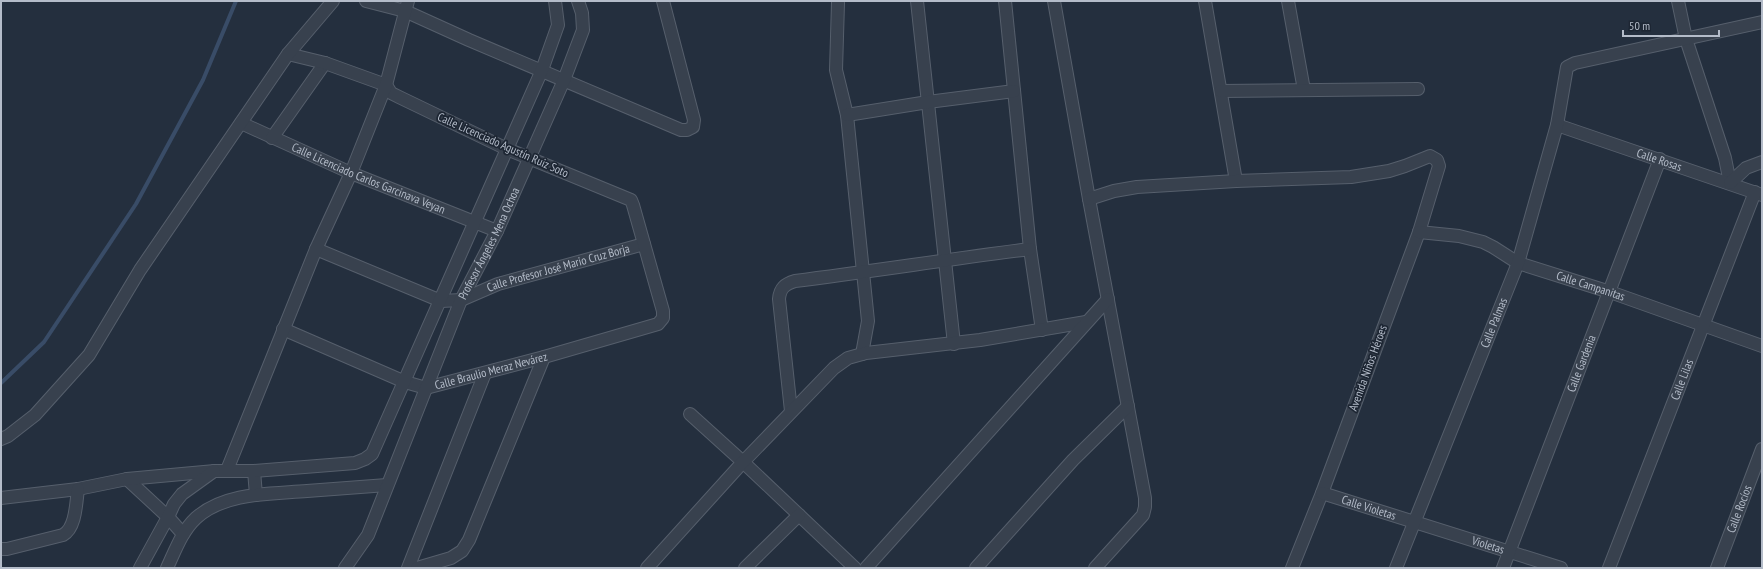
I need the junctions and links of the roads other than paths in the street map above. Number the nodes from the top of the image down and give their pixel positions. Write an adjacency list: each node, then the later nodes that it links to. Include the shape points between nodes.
1 (333, 1): 16 (street)
2 (366, 1): 13 (street)
3 (554, 1): 18 (street, Profesor Ángeles Mena Ochoa, via 558,25)
4 (578, 1): 19 (street, Profesor Ángeles Mena Ochoa, via 583,18 583,30)
5 (663, 1): 19 (street, via 694,120 693,128 681,130)
6 (917, 1): 25 (street)
7 (1006, 1): 23 (street)
8 (1054, 1): 38 (street)
9 (1205, 1): 24 (street)
10 (1288, 1): 22 (street)
11 (1678, 1): 15 (street)
12 (838, 3): 26 (street, via 836,70)
13 (406, 6): 18 (street, via 469,40); 20 (street)
14 (1761, 24): 15 (street)
15 (1686, 39): 28 (street, Calle Palmas, via 1569,65 1566,69); 36 (street, via 1725,158)
16 (288, 54): 17 (street); 27 (street)
17 (324, 64): 20 (street); 29 (street)
18 (542, 70): 19 (street); 30 (street, Profesor Ángeles Mena Ochoa)
19 (564, 80): 31 (street, Profesor Ángeles Mena Ochoa)
20 (386, 85): 30 (street, Calle Licenciado Agustín Ruiz Soto, via 391,93); 34 (street)
21 (1418, 89): 22 (street)
22 (1304, 90): 24 (street)
23 (1014, 91): 25 (street); 44 (street)
24 (1221, 91): 35 (street)
25 (928, 102): 26 (street); 45 (street)
26 (847, 115): 47 (street)
27 (240, 123): 29 (street, Calle Licenciado Carlos Garcinava Veyan); 66 (street, via 140,270 89,355 35,415)
28 (1557, 124): 32 (street, Calle Rosas); 46 (street, Calle Palmas)
29 (272, 138): 34 (street, Calle Licenciado Carlos Garcinava Veyan)
30 (508, 149): 31 (street, Calle Licenciado Agustín Ruiz Soto); 39 (street, Profesor Ángeles Mena Ochoa)
31 (529, 158): 40 (street, Profesor Ángeles Mena Ochoa); 42 (street, Calle Licenciado Agustín Ruiz Soto, via 631,200)
32 (1660, 159): 36 (street, Calle Rosas); 48 (street, Calle Gardenia)
33 (1762, 162): 36 (street, via 1746,168)
34 (351, 173): 39 (street, Calle Licenciado Carlos Garcinava Veyan); 43 (street)
35 (1236, 181): 38 (street, via 1137,187 1114,191); 41 (street, Avenida Niños Héroes, via 1352,177 1394,170 1430,156 1436,158 1439,166)
36 (1730, 183): 37 (street, Calle Rosas)
37 (1759, 194): 53 (street, Calle Lilas)
38 (1089, 200): 49 (street)
39 (474, 222): 40 (street, Calle Licenciado Carlos Garcinava Veyan); 51 (street, Profesor Ángeles Mena Ochoa)
40 (496, 231): 50 (street, Profesor Ángeles Mena Ochoa)
41 (1419, 232): 46 (street, Calle Campanitas, via 1459,236 1483,242); 74 (street, Avenida Niños Héroes)
42 (644, 244): 50 (street, Calle Profesor José Mario Cruz Borja, via 498,284); 59 (street, Calle Braulio Meraz Nevárez, via 663,311 663,318 658,324)
43 (316, 249): 51 (street, Calle Profesor José Mario Cruz Borja); 54 (street)
44 (1030, 249): 45 (street); 55 (street)
45 (945, 259): 47 (street); 56 (street)
46 (1518, 263): 48 (street, Calle Campanitas); 79 (street, Calle Palmas)
47 (864, 272): 58 (street, via 868,322); 64 (street, via 795,281 782,288 779,299)
48 (1610, 292): 53 (street, Calle Campanitas); 82 (street, Calle Gardenia)
49 (1108, 299): 52 (street); 63 (street)
50 (461, 300): 51 (street, Calle Profesor José Mario Cruz Borja); 62 (street, Profesor Ángeles Mena Ochoa)
51 (440, 301): 61 (street, Profesor Ángeles Mena Ochoa)
52 (1086, 322): 55 (street); 91 (street)
53 (1703, 326): 57 (street, Calle Campanitas); 98 (street, Calle Lilas)
54 (283, 329): 61 (street, Calle Braulio Meraz Nevárez); 69 (street)
55 (1042, 330): 56 (street)
56 (954, 344): 58 (street)
57 (1762, 346)
58 (862, 354): 64 (street, via 840,363)
59 (544, 358): 60 (street, Calle Braulio Meraz Nevárez); 87 (street, via 469,540 462,551 451,558)
60 (485, 373): 62 (street, Calle Braulio Meraz Nevárez); 86 (street)
61 (405, 382): 62 (street, Calle Braulio Meraz Nevárez); 70 (street, Profesor Ángeles Mena Ochoa, via 372,454 365,459 355,463)
62 (426, 388): 72 (street, Profesor Ángeles Mena Ochoa)
63 (1128, 406): 92 (street, via 1073,460); 93 (street, via 1145,507 1143,515)
64 (791, 411): 68 (street)
65 (690, 414): 68 (street)
66 (1, 439)
67 (1762, 449): 99 (street, Calle Rocíos)
68 (743, 462): 77 (street); 88 (street)
69 (221, 470): 70 (street); 71 (street); 78 (street, via 182,494)
70 (254, 471): 75 (street)
71 (127, 479): 73 (street); 78 (street)
72 (387, 485): 75 (street); 85 (street, Profesor Ángeles Mena Ochoa, via 368,535)
73 (78, 489): 76 (street); 81 (street, via 68,532)
74 (1322, 493): 79 (street, Calle Violetas); 94 (street, Avenida Niños Héroes)
75 (256, 495): 80 (street, via 211,506 195,518)
76 (1, 498)
77 (799, 515): 89 (street); 90 (street)
78 (168, 517): 80 (street); 83 (street)
79 (1415, 522): 82 (street, Violetas); 95 (street, Calle Palmas)
80 (183, 534): 84 (street)
81 (1, 549)
82 (1510, 552): 96 (street, Calle Gardenia); 97 (street, Violetas)
83 (140, 568)
84 (167, 568)
85 (345, 568)
86 (408, 568)
87 (417, 568)
88 (647, 568)
89 (745, 568)
90 (855, 568)
91 (866, 568)
92 (976, 568)
93 (1095, 568)
94 (1292, 568)
95 (1396, 568)
96 (1503, 568)
97 (1561, 568)
98 (1609, 568)
99 (1717, 568)

